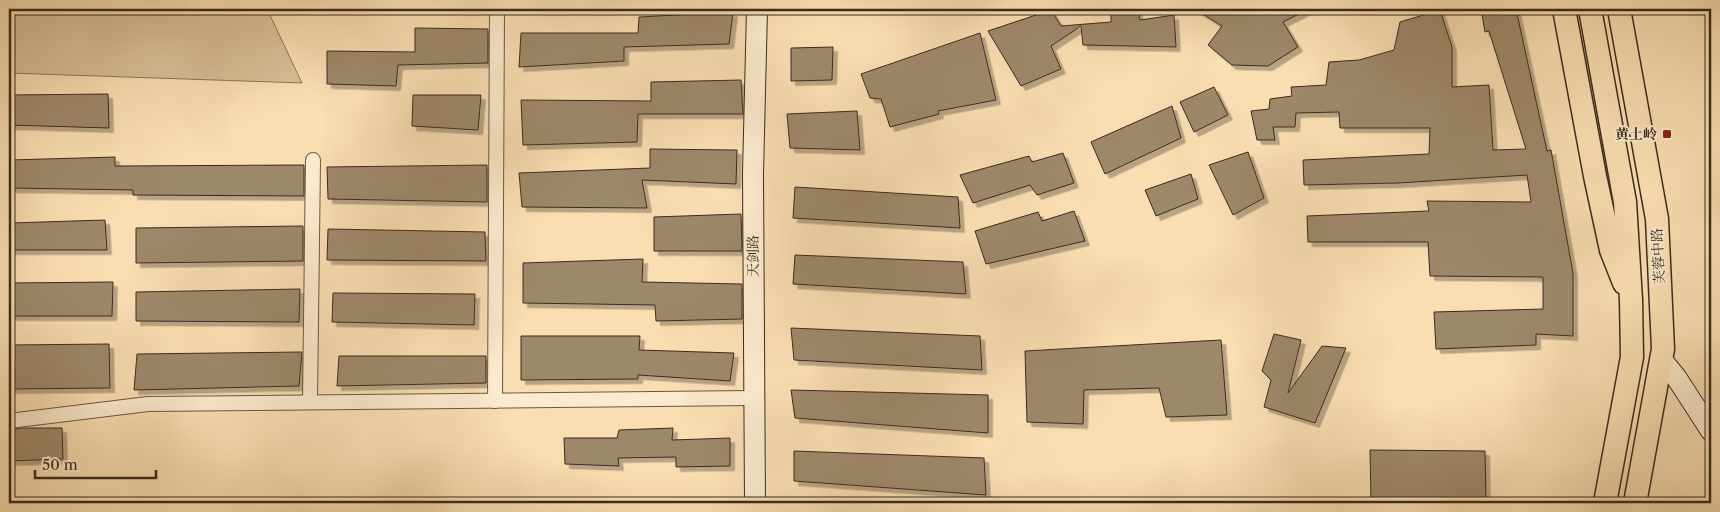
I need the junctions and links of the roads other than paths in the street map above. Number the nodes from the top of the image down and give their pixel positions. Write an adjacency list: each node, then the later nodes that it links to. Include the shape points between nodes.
1 (497, 9): 10 (street)
2 (757, 9): 9 (street, 天剑路)
3 (1564, 9): 7 (main road, via 1611,250)
4 (1590, 9): 7 (main road, via 1625,202)
5 (1619, 9): 8 (main road, 芙蓉中路, via 1657,219)
6 (313, 160): 11 (street)
7 (1631, 300): 15 (main road, via 1632,357)
8 (1662, 360): 13 (street); 16 (main road, 芙蓉中路)
9 (752, 398): 10 (street); 14 (street, 天剑路)
10 (495, 401): 11 (street)
11 (310, 402): 12 (street, via 148,404)
12 (9, 422)
13 (1711, 431)
14 (755, 503)
15 (1604, 503)
16 (1635, 503)

